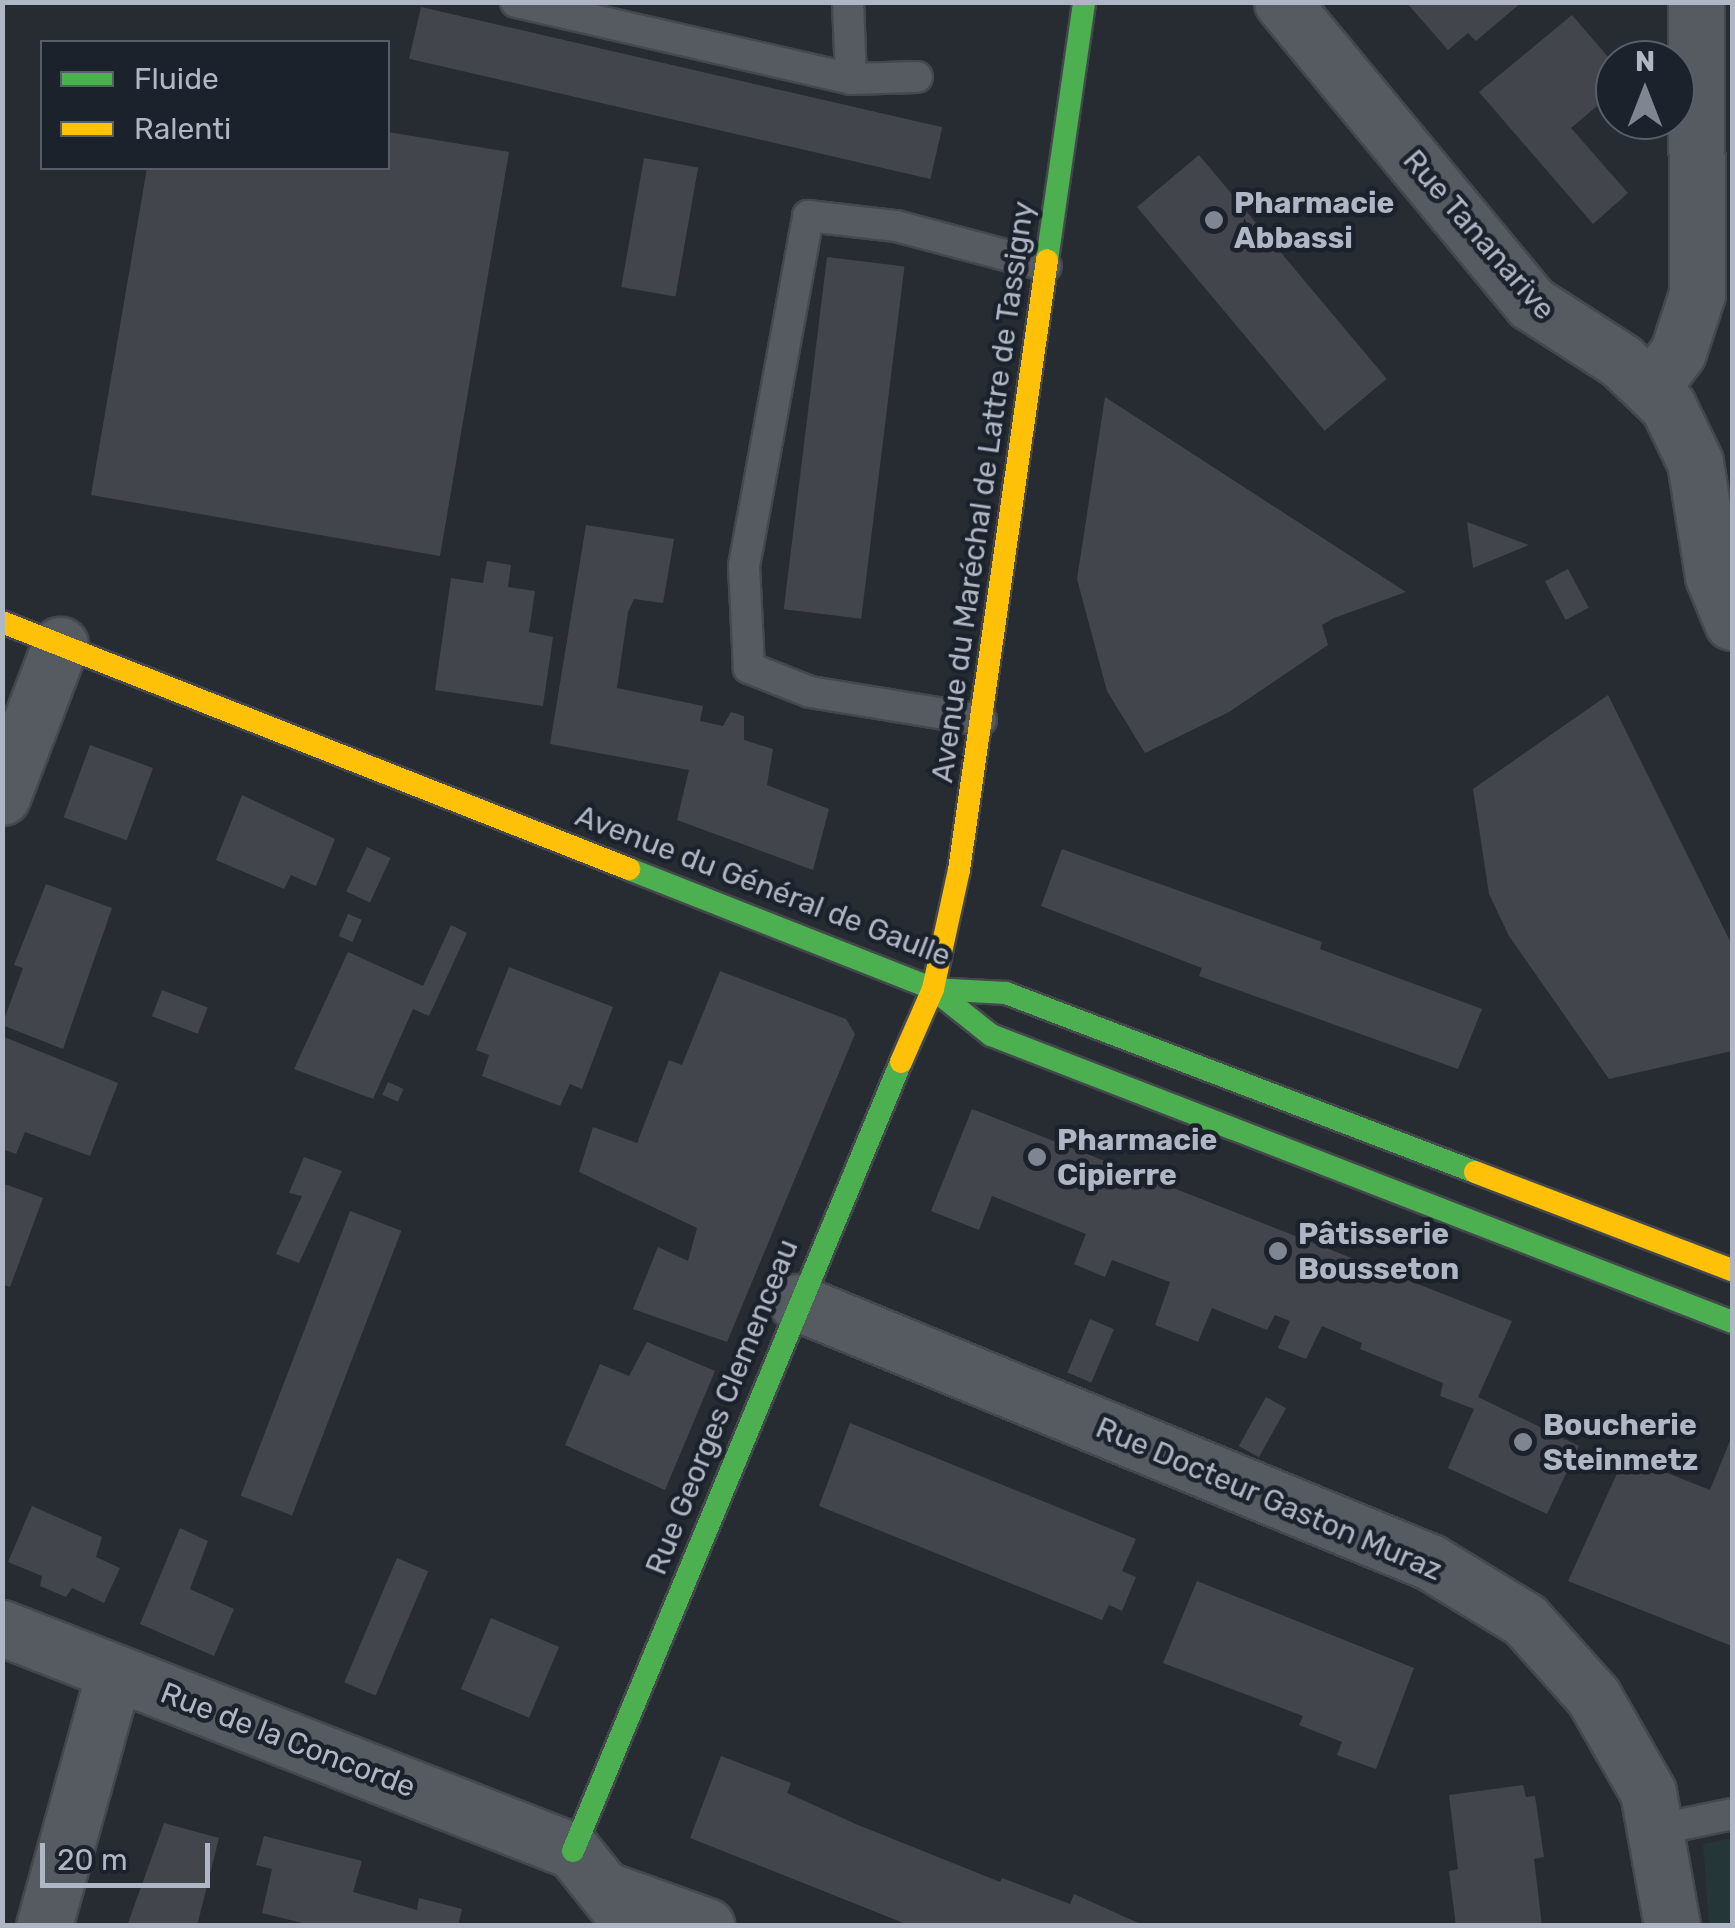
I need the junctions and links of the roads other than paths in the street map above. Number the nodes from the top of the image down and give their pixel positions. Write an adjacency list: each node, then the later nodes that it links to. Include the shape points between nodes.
1 (516, 2): 6 (lane)
2 (848, 2): 8 (lane)
3 (1084, 2): 9 (main road, Avenue du Maréchal de Lattre de Tassigny)
4 (1282, 2): 10 (street, Rue Tananarive, via 1531,303)
5 (1696, 2): 10 (street, via 1698,294 1678,352)
6 (620, 14): 8 (lane)
7 (917, 77): 8 (lane)
8 (851, 79)
9 (1046, 266): 14 (main road, Avenue du Maréchal de Lattre de Tassigny); 14 (lane, via 896,226 808,216 744,566 749,668 810,692)
10 (1652, 387): 12 (street, Rue Tananarive, via 1695,462 1714,576)
11 (2, 622): 13 (main road, Avenue du Général de Gaulle)
12 (1732, 622)
13 (60, 645): 15 (street); 16 (main road, Avenue du Général de Gaulle)
14 (980, 720): 16 (main road, Avenue du Maréchal de Lattre de Tassigny, via 952,914)
15 (2, 797)
16 (933, 989): 17 (main road, Avenue du Général de Gaulle, via 1006,993); 18 (main road, Rue Georges Clemenceau); 19 (main road, via 991,1035)
17 (1732, 1270)
18 (796, 1302): 23 (street, Rue Docteur Gaston Muraz, via 1430,1562 1525,1620 1594,1696 1648,1792); 24 (main road, Rue Georges Clemenceau)
19 (1732, 1322)
20 (2, 1628): 21 (street, Rue de la Concorde)
21 (114, 1673): 24 (street, Rue de la Concorde); 25 (street)
22 (1732, 1814): 23 (lane)
23 (1656, 1830): 27 (street, Rue Docteur Gaston Muraz)
24 (604, 1889): 26 (street, Rue de la Concorde)
25 (44, 1926)
26 (707, 1926)
27 (1672, 1926)

